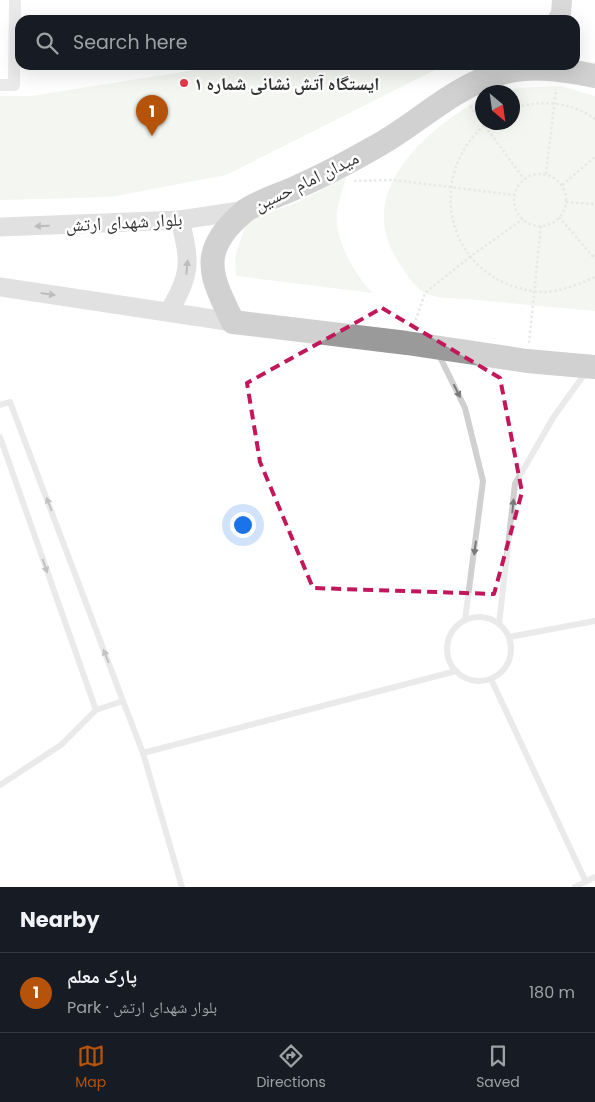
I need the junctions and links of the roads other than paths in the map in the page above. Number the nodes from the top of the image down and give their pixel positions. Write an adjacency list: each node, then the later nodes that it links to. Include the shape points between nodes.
1 (15, 0): 7 (street, via 14,85)
2 (562, 0): 3 (main road)
3 (560, 15)
4 (515, 70): 8 (highway, میدان امام حسین, via 459,91 377,146)
5 (567, 70): 6 (highway, میدان امام حسین)
6 (595, 76)
7 (0, 85)
8 (247, 210): 9 (main road, بلوار شهدای ارتش); 13 (highway, میدان امام حسین, via 225,230 216,245 211,265)
9 (180, 220): 10 (main road, بلوار شهدای ارتش, one-way to 10); 12 (main road, one-way to 9, via 183,288 188,267)
10 (0, 227)
11 (0, 287): 12 (main road, one-way to 12)
12 (169, 311): 13 (main road)
13 (233, 322): 14 (highway)
14 (435, 347): 15 (highway); 18 (lane, one-way to 18, via 466,408 484,481)
15 (592, 367): 20 (lane, one-way to 15, via 515,484 553,418)
16 (0, 405): 24 (lane, one-way to 16, via 10,402)
17 (0, 438): 25 (lane, one-way to 25)
18 (465, 620): 20 (lane, via 487,618); 22 (lane, via 451,633 447,643 447,654)
19 (595, 621): 21 (lane)
20 (499, 624): 21 (lane)
21 (509, 637): 23 (lane, via 510,660)
22 (456, 671): 23 (lane, via 476,681); 26 (lane)
23 (491, 678): 29 (lane)
24 (123, 701): 25 (lane); 26 (lane)
25 (96, 710): 27 (lane, via 61,745)
26 (143, 753): 30 (lane)
27 (0, 785)
28 (595, 877): 29 (lane)
29 (586, 882): 31 (lane)
30 (182, 887)
31 (575, 887)

